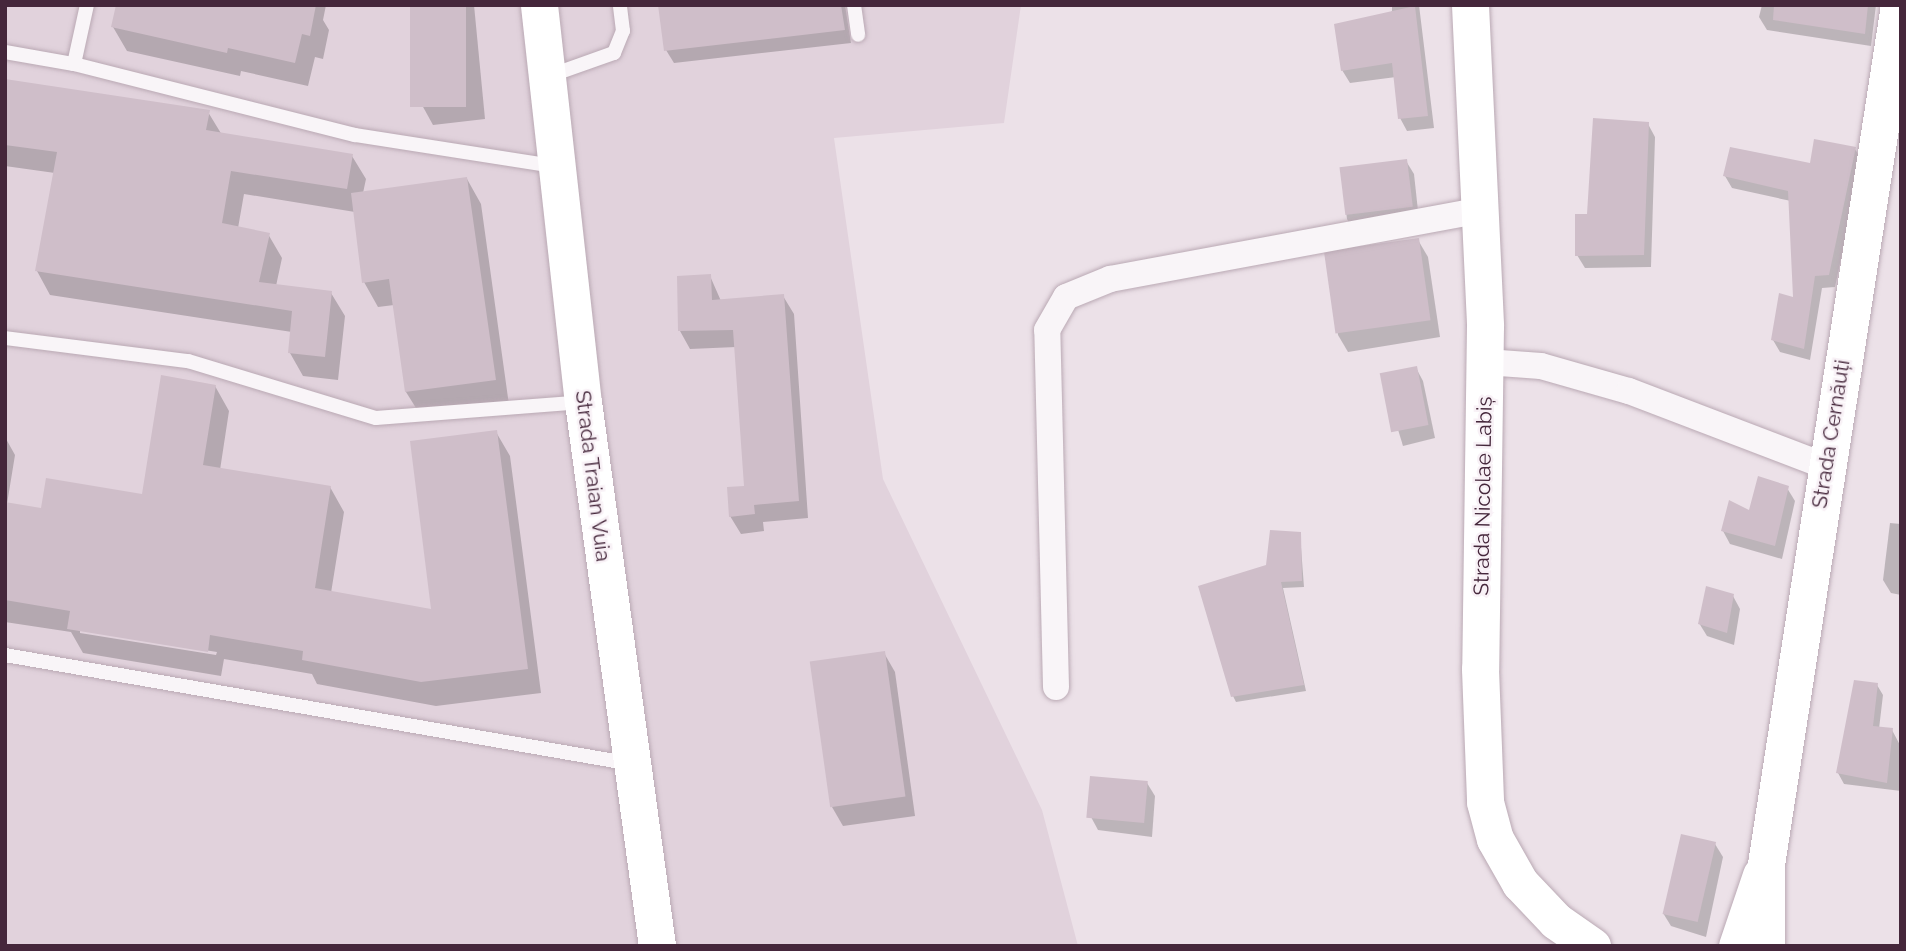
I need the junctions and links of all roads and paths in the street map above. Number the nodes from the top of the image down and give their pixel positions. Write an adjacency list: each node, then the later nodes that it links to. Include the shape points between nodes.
1 (87, 5): 9 (lane)
2 (539, 5): 10 (street, Strada Traian Vuia)
3 (620, 5): 10 (lane, via 623,31 614,53)
4 (854, 5): 7 (lane)
5 (1470, 5): 12 (street, Strada Nicolae Labiș)
6 (1899, 5): 16 (street, Strada Cernăuți)
7 (858, 35)
8 (5, 52): 9 (lane)
9 (74, 64): 11 (lane, via 355,135)
10 (548, 76): 11 (street, Strada Traian Vuia)
11 (555, 166): 15 (street, Strada Traian Vuia)
12 (1481, 210): 14 (street, Strada Nicolae Labiș); 18 (street, via 1110,279 1066,297 1047,330)
13 (5, 338): 15 (lane, via 188,361 376,418)
14 (1486, 362): 16 (street, via 1541,366 1629,391); 22 (street, Strada Nicolae Labiș, via 1480,655 1485,802 1495,839 1520,883 1556,921)
15 (583, 402): 19 (street, Strada Traian Vuia)
16 (1825, 466): 20 (street, Strada Cernăuți)
17 (5, 655): 19 (lane)
18 (1056, 687)
19 (632, 764): 21 (street, Strada Traian Vuia)
20 (1766, 864): 23 (street, Strada Cernăuți); 24 (street, Strada Cernăuți)
21 (657, 946)
22 (1592, 946)
23 (1737, 946)
24 (1766, 946)

